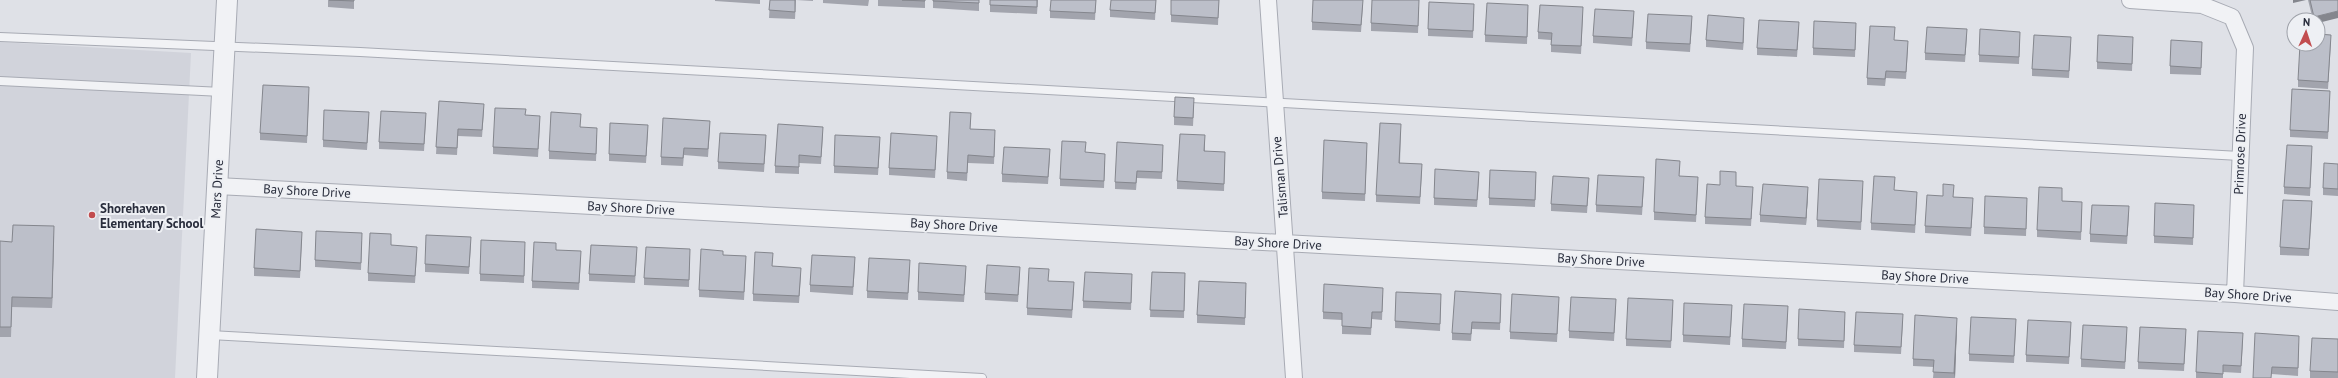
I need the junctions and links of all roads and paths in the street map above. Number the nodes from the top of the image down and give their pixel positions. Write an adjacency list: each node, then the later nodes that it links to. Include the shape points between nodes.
1 (227, 0): 5 (street, Mars Drive)
2 (1268, 0): 8 (street, Talisman Drive)
3 (2130, 0): 9 (street, Primrose Drive, via 2202,5 2232,17 2245,48)
4 (0, 36): 5 (lane)
5 (224, 47): 7 (street, Mars Drive); 8 (lane)
6 (0, 81): 7 (lane)
7 (222, 92): 10 (street, Mars Drive)
8 (1274, 104): 9 (lane); 11 (street, Talisman Drive)
9 (2240, 156): 12 (street, Primrose Drive)
10 (218, 186): 11 (street, Bay Shore Drive); 14 (street, Mars Drive)
11 (1285, 243): 12 (street, Bay Shore Drive); 17 (street, Talisman Drive)
12 (2234, 294): 13 (street, Bay Shore Drive)
13 (2338, 302)
14 (210, 335): 15 (street, Mars Drive); 16 (lane)
15 (207, 378)
16 (982, 378)
17 (1294, 378)

